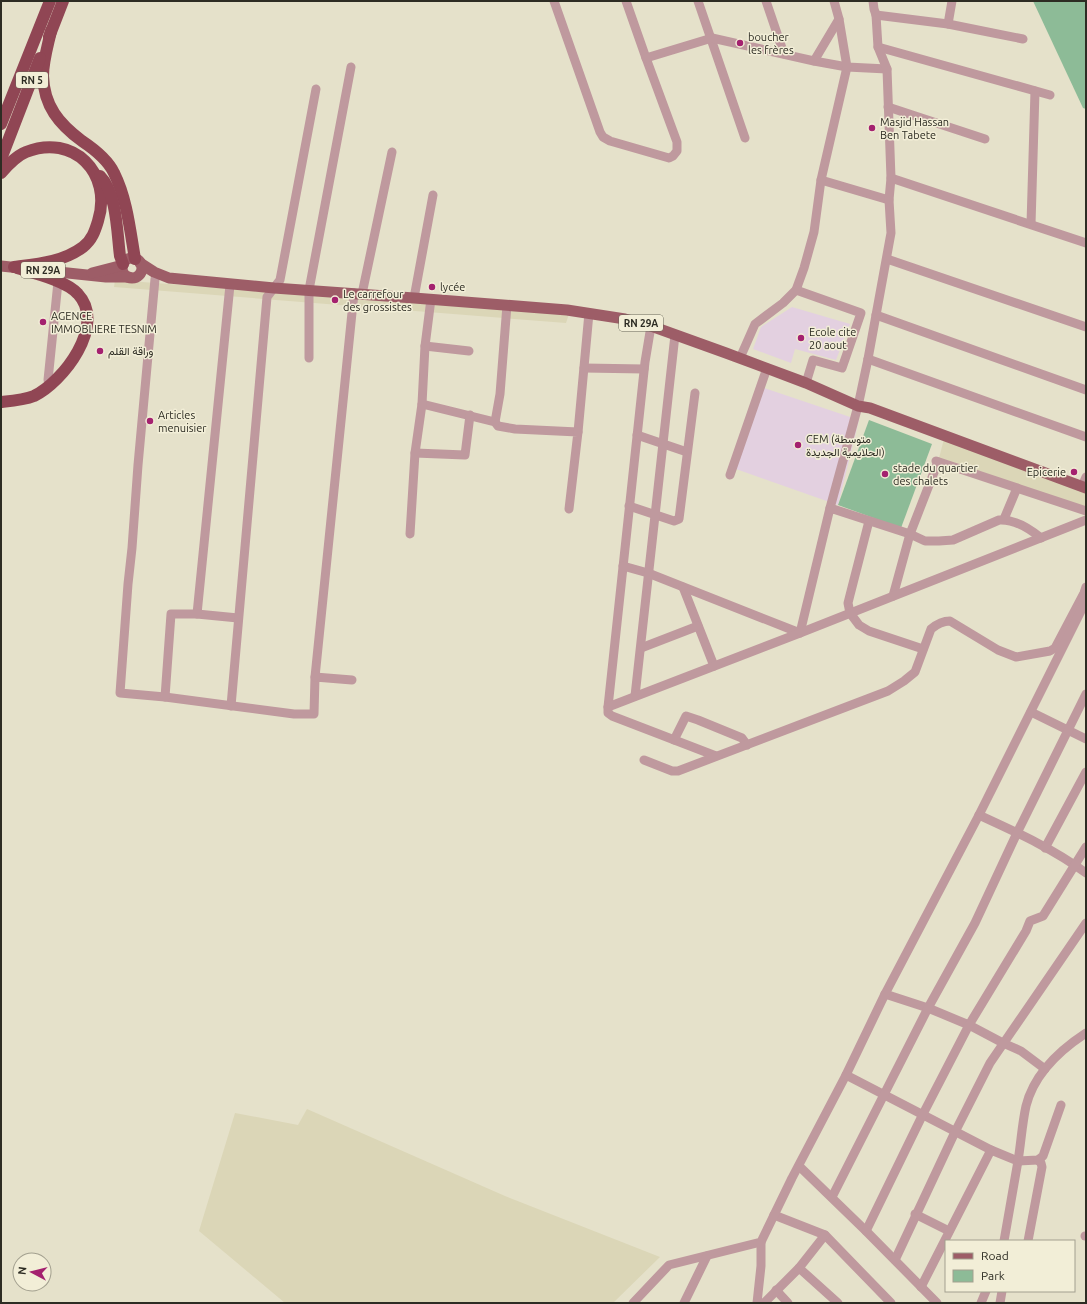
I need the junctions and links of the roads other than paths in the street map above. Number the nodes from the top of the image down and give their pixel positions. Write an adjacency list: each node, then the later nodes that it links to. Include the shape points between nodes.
1 (50, 1): 27 (highway, RN 5)
2 (63, 1): 13 (highway, RN 5)
3 (554, 1): 18 (street, via 603,137 669,158 677,151 677,142)
4 (626, 1): 18 (street)
5 (698, 1): 14 (street)
6 (766, 1): 17 (street)
7 (834, 1): 11 (street)
8 (873, 1): 10 (street)
9 (952, 1): 12 (street)
10 (876, 15): 12 (street); 16 (street)
11 (839, 20): 19 (street); 21 (street)
12 (948, 24): 15 (street)
13 (51, 30): 31 (highway, RN 5); 41 (highway, via 43,75 47,102 57,118 107,162 114,173 127,210)
14 (712, 38): 17 (street); 18 (street); 28 (street)
15 (1023, 39)
16 (878, 47): 22 (street); 24 (street)
17 (784, 54): 19 (street)
18 (646, 58)
19 (814, 61): 21 (street)
20 (351, 67): 52 (street)
21 (847, 68): 22 (street); 35 (street)
22 (887, 69): 26 (street)
23 (316, 89): 51 (street, via 280,280)
24 (1035, 91): 25 (street); 38 (street)
25 (1050, 95)
26 (888, 107): 29 (street); 34 (street)
27 (1, 124)
28 (745, 138)
29 (985, 139)
30 (392, 152): 54 (street)
31 (1, 159)
32 (94, 171): 33 (highway, via 83,159 70,151 51,147 25,152); 42 (highway, via 103,179 113,200); 44 (highway, via 100,184 102,200 94,234 84,246 65,257)
33 (1, 173)
34 (891, 178): 37 (street); 38 (street)
35 (821, 180): 37 (street); 53 (street, via 814,232)
36 (433, 195): 55 (street)
37 (889, 200): 40 (street, via 891,233)
38 (1031, 224): 39 (street)
39 (1086, 243)
40 (886, 259): 59 (street); 61 (street)
41 (138, 261): 42 (main road, via 128,259); 46 (main road, via 142,270); 47 (main road)
42 (123, 264): 45 (main road); 46 (main road, via 122,270)
43 (1, 266): 44 (main road, RN 29A)
44 (14, 267): 45 (main road, RN 29A); 49 (highway)
45 (84, 274): 46 (main road)
46 (131, 278): 48 (main road)
47 (169, 278): 48 (main road); 50 (main road, RN 29A)
48 (155, 280): 120 (street, via 120,693)
49 (58, 282): 73 (street); 77 (highway, via 73,289 84,305 86,333 79,350 66,368 43,390 34,396)
50 (230, 285): 51 (main road, RN 29A); 109 (street)
51 (274, 288): 52 (main road, RN 29A); 110 (street, via 267,297)
52 (309, 290): 54 (main road, RN 29A); 67 (street)
53 (796, 290): 62 (street, via 861,312); 68 (street, via 755,324)
54 (358, 294): 55 (main road, RN 29A); 116 (street)
55 (414, 298): 56 (main road, RN 29A)
56 (431, 299): 57 (main road, RN 29A); 65 (street)
57 (507, 305): 58 (main road, RN 29A); 81 (street, via 500,394)
58 (589, 313): 60 (main road, RN 29A); 70 (street)
59 (876, 315): 64 (street); 75 (street)
60 (651, 326): 63 (main road, RN 29A); 72 (street)
61 (1086, 327)
62 (854, 331): 64 (street); 74 (street, via 842,368 813,360)
63 (675, 334): 68 (main road, RN 29A); 85 (street)
64 (872, 337): 69 (street)
65 (425, 346): 66 (street); 78 (street)
66 (469, 351)
67 (309, 358)
68 (740, 358): 71 (main road, RN 29A)
69 (868, 359): 79 (street); 84 (street)
70 (584, 368): 72 (street); 82 (street)
71 (767, 368): 74 (main road, RN 29A); 88 (street)
72 (644, 369): 83 (street)
73 (48, 380)
74 (806, 383): 79 (main road, RN 29A)
75 (1086, 390)
76 (695, 393): 86 (street)
77 (1, 402)
78 (422, 404): 80 (street); 87 (street)
79 (858, 406): 89 (main road, RN 29A); 92 (street)
80 (470, 415): 81 (street); 87 (street, via 465,455)
81 (495, 422): 82 (street, via 498,426 515,429)
82 (578, 432): 93 (street)
83 (637, 435): 85 (street); 91 (street)
84 (1086, 437)
85 (663, 443): 86 (street); 95 (street)
86 (688, 452): 95 (street, via 679,519 674,522)
87 (415, 453): 99 (street)
88 (730, 475)
89 (1085, 483)
90 (1017, 488): 94 (street); 96 (street); 100 (street, via 937,461)
91 (629, 506): 95 (street); 102 (street)
92 (830, 508): 98 (street); 112 (street)
93 (568, 509)
94 (1086, 511)
95 (656, 514): 103 (street)
96 (1004, 519): 100 (street, via 952,540 925,541); 101 (street, via 1022,525)
97 (1086, 520): 101 (street)
98 (869, 521): 100 (street); 108 (street, via 848,603)
99 (410, 534)
100 (910, 534): 106 (street)
101 (1041, 538): 106 (street)
102 (623, 566): 103 (street); 122 (street)
103 (648, 573): 104 (street); 113 (street)
104 (683, 587): 111 (street); 112 (street)
105 (1086, 587): 114 (street, via 1055,648 1050,651 1016,657 944,621 931,629)
106 (893, 596): 108 (street)
107 (1086, 601): 123 (street)
108 (850, 613): 112 (street); 114 (street, via 859,625 869,631)
109 (197, 614): 110 (street); 120 (street, via 171,614)
110 (238, 618): 121 (street)
111 (698, 626): 113 (street); 115 (street)
112 (800, 633): 115 (street)
113 (641, 648): 119 (street)
114 (923, 649): 127 (street, via 915,672 888,691)
115 (714, 666): 119 (street)
116 (315, 677): 117 (street); 121 (street, via 314,714)
117 (352, 680)
118 (1086, 694): 124 (street)
119 (635, 696): 122 (street)
120 (164, 697): 121 (street)
121 (231, 706)
122 (608, 707): 126 (street, via 608,713 612,716)
123 (1031, 712): 124 (street); 131 (street)
124 (1068, 731): 125 (street); 132 (street)
125 (1086, 739)
126 (674, 740): 127 (street, via 686,716 742,738); 128 (street)
127 (747, 745): 128 (street)
128 (716, 756): 129 (street, via 678,771)
129 (644, 760)
130 (1086, 772): 134 (street)
131 (979, 815): 132 (street); 138 (street)
132 (1017, 833): 134 (street); 139 (street, via 975,924)
133 (1086, 847): 135 (street)
134 (1045, 848): 135 (street)
135 (1075, 865): 136 (street); 140 (street, via 1043,916 1030,921)
136 (1086, 873)
137 (1086, 923): 142 (street)
138 (885, 994): 139 (street); 144 (street)
139 (928, 1008): 140 (street); 145 (street)
140 (969, 1025): 142 (street); 147 (street)
141 (1086, 1033): 143 (street, via 1069,1044)
142 (1002, 1043): 143 (street, via 1021,1051); 148 (street)
143 (1045, 1069): 151 (street, via 1033,1088 1027,1105)
144 (846, 1075): 145 (street); 152 (street)
145 (884, 1095): 147 (street); 153 (street)
146 (1061, 1105): 150 (street, via 1043,1156)
147 (922, 1114): 148 (street); 156 (street)
148 (955, 1132): 149 (street); 154 (street)
149 (991, 1150): 151 (street); 157 (street)
150 (1038, 1160): 151 (street); 160 (street, via 1042,1167)
151 (1018, 1161): 159 (street)
152 (799, 1166): 153 (street); 155 (street)
153 (832, 1197): 156 (street)
154 (915, 1214): 157 (street); 163 (street)
155 (774, 1215): 158 (street); 161 (street)
156 (866, 1231): 163 (street)
157 (949, 1231): 165 (street)
158 (825, 1235): 164 (street); 175 (street)
159 (1004, 1240)
160 (1028, 1240)
161 (761, 1242): 162 (street); 171 (street)
162 (707, 1256): 169 (street, via 669,1265); 170 (street)
163 (894, 1260): 165 (street)
164 (799, 1268): 166 (street); 174 (street)
165 (921, 1287): 176 (street)
166 (776, 1290): 172 (street); 173 (street)
167 (986, 1292): 177 (street)
168 (1002, 1292): 178 (street)
169 (633, 1303)
170 (684, 1303)
171 (757, 1303)
172 (764, 1303)
173 (788, 1303)
174 (838, 1303)
175 (891, 1303)
176 (937, 1303)
177 (981, 1303)
178 (1000, 1303)

